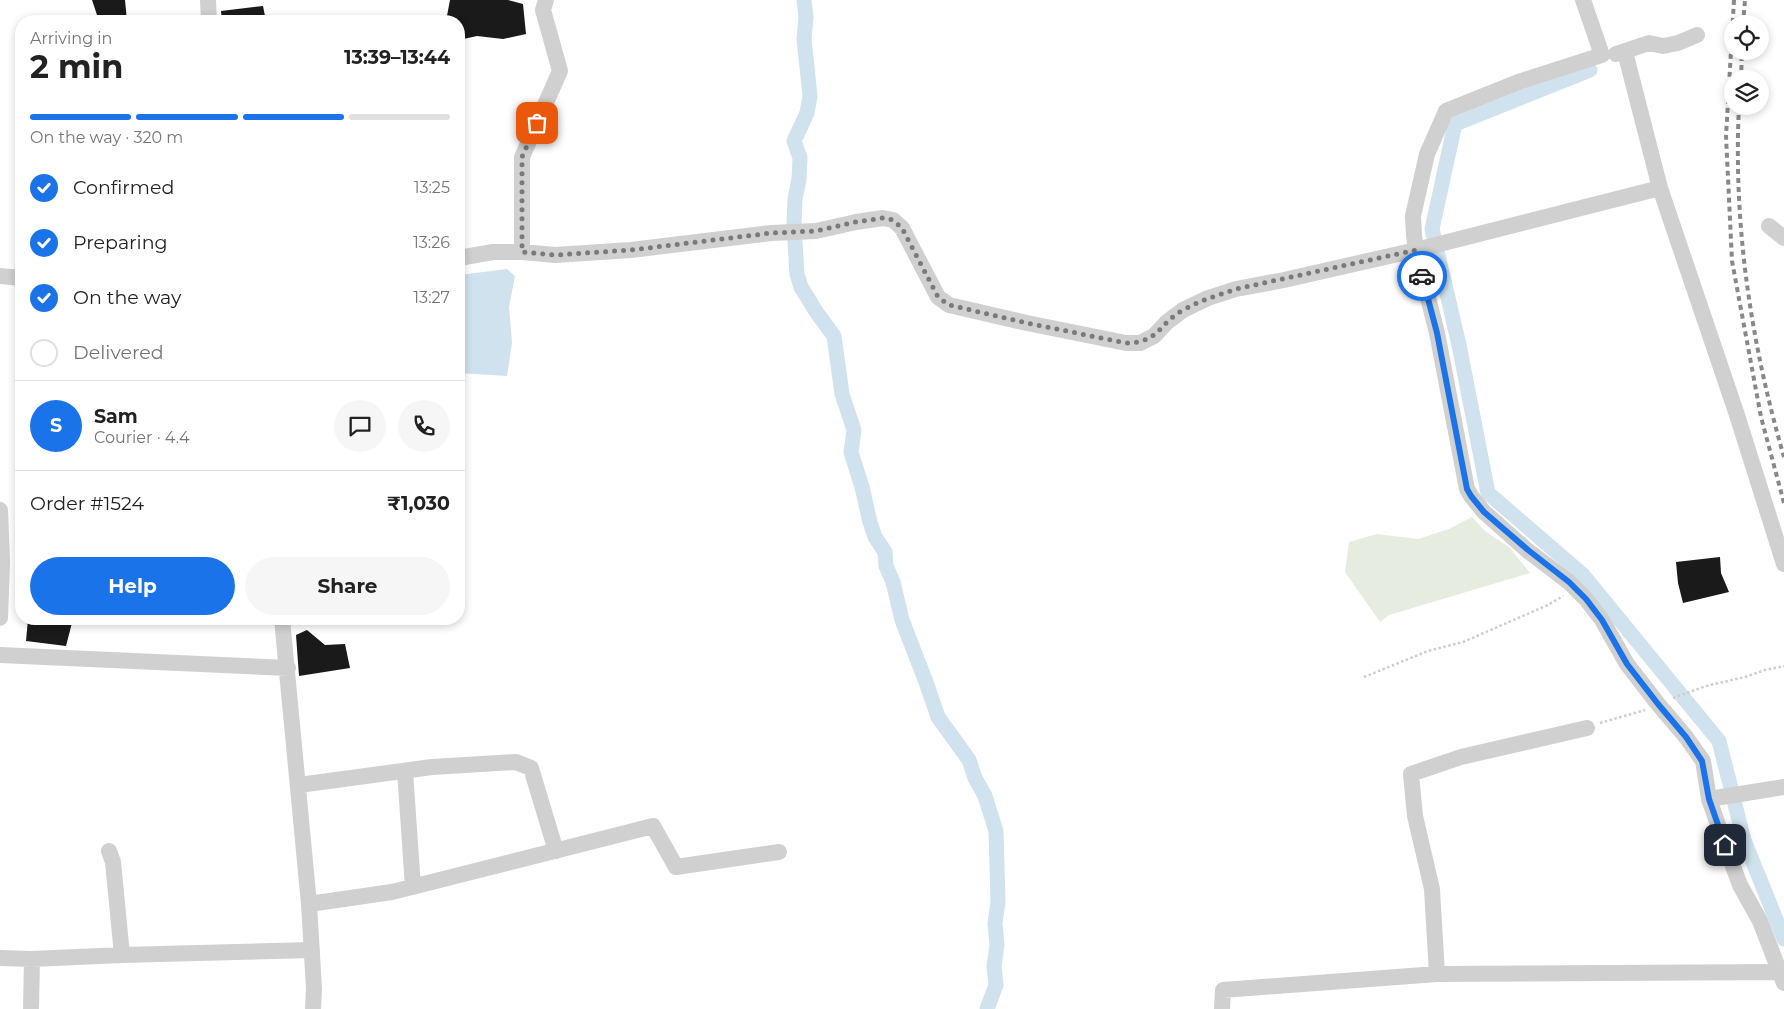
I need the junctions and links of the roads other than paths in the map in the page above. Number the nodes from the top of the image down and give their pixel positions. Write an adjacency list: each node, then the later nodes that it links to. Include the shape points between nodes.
1 (208, 0): 4 (street)
2 (546, 0): 12 (street, via 543,10 560,71 522,157)
3 (1583, 0): 7 (street)
4 (209, 15)
5 (1697, 35): 6 (street, via 1678,43 1663,46 1649,43)
6 (1625, 52): 7 (street); 8 (street)
7 (1602, 55): 11 (street, via 1521,81 1446,111 1428,154 1414,216)
8 (1660, 188): 11 (street); 17 (street)
9 (1769, 226): 10 (street)
10 (1784, 238)
11 (1416, 250): 12 (street, via 1208,298 1183,310 1154,336 1140,343 1126,343 949,305 938,297 902,228 893,220 883,218 797,232 631,250 555,255); 26 (street, via 1437,333 1467,489 1484,512 1586,599 1627,664 1662,702 1702,761)
12 (522, 252): 13 (street, via 493,252)
13 (465, 257)
14 (0, 276): 15 (street)
15 (15, 277)
16 (0, 510): 18 (street)
17 (1784, 564)
18 (0, 618)
19 (283, 625): 21 (street)
20 (0, 655): 21 (street)
21 (288, 668): 24 (street)
22 (1587, 728): 36 (street, via 1461,757 1411,774 1414,816 1432,889)
23 (405, 770): 24 (street); 28 (street, via 516,762 531,768); 30 (street)
24 (298, 785): 31 (street)
25 (1784, 787): 26 (street)
26 (1709, 799): 37 (street, via 1740,885 1760,921)
27 (109, 851): 33 (street, via 113,862)
28 (556, 852): 29 (street, via 653,826 676,868); 30 (street)
29 (780, 852)
30 (413, 887): 31 (street)
31 (309, 904): 32 (street)
32 (312, 950): 33 (street); 39 (street)
33 (122, 955): 35 (street)
34 (0, 958): 35 (street)
35 (32, 959): 38 (street)
36 (1438, 974): 37 (street); 40 (street, via 1223,990)
37 (1783, 976)
38 (31, 1009)
39 (313, 1009)
40 (1222, 1009)

